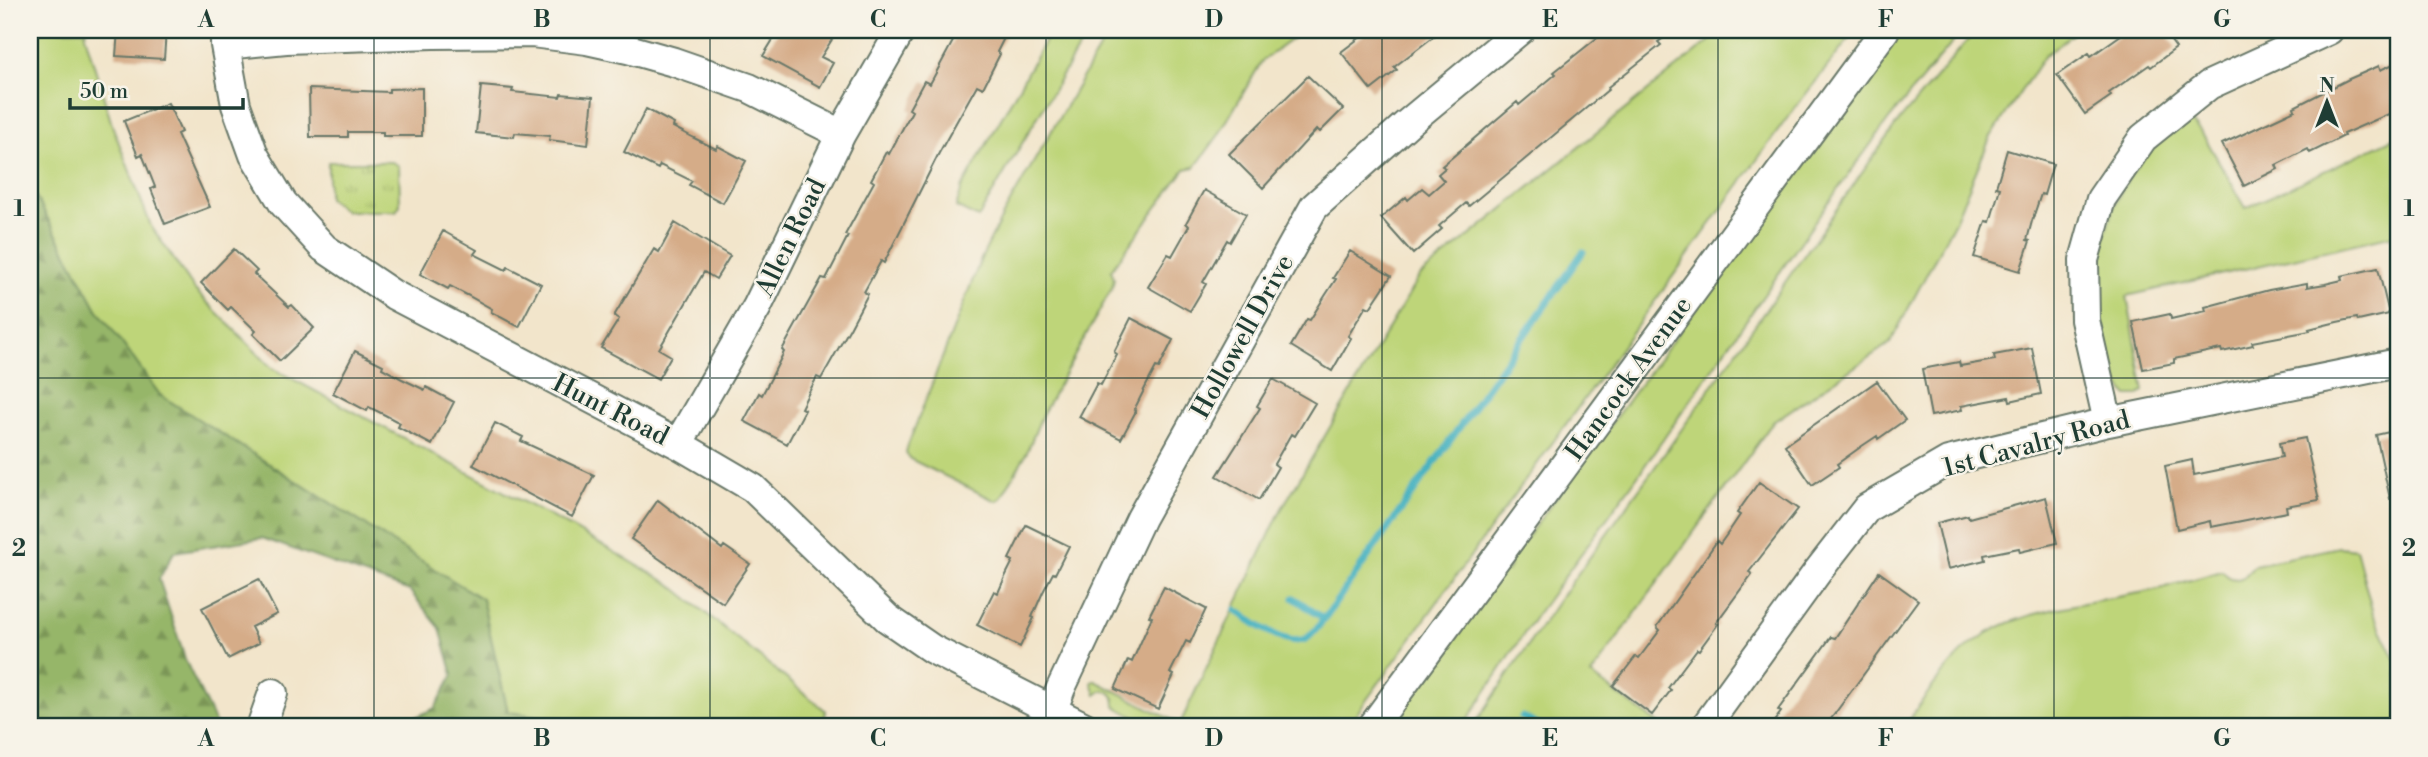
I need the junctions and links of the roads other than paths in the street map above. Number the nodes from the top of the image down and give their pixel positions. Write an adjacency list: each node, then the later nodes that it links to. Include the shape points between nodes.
1 (901, 30): 6 (street, Allen Road)
2 (1520, 30): 11 (street, Hollowell Drive, via 1314,207 1141,518)
3 (1885, 30): 14 (street, Hancock Avenue)
4 (2329, 30): 8 (street, via 2209,85 2143,138 2101,199 2084,260 2085,320)
5 (225, 37): 6 (street, via 286,40 532,33 587,40 640,52 749,88); 9 (street, Hunt Road, via 236,105 254,155 283,203 324,248 394,295)
6 (841, 134): 9 (street, Allen Road, via 757,307)
7 (2398, 363): 8 (street, 1st Cavalry Road)
8 (2108, 422): 15 (street, 1st Cavalry Road, via 1948,461 1867,508)
9 (678, 444): 11 (street, Hunt Road, via 753,488 887,618 932,649 1029,700)
10 (273, 693): 12 (street)
11 (1049, 718): 13 (street, Hunt Road)
12 (261, 727)
13 (1085, 727)
14 (1372, 727)
15 (1705, 727)

